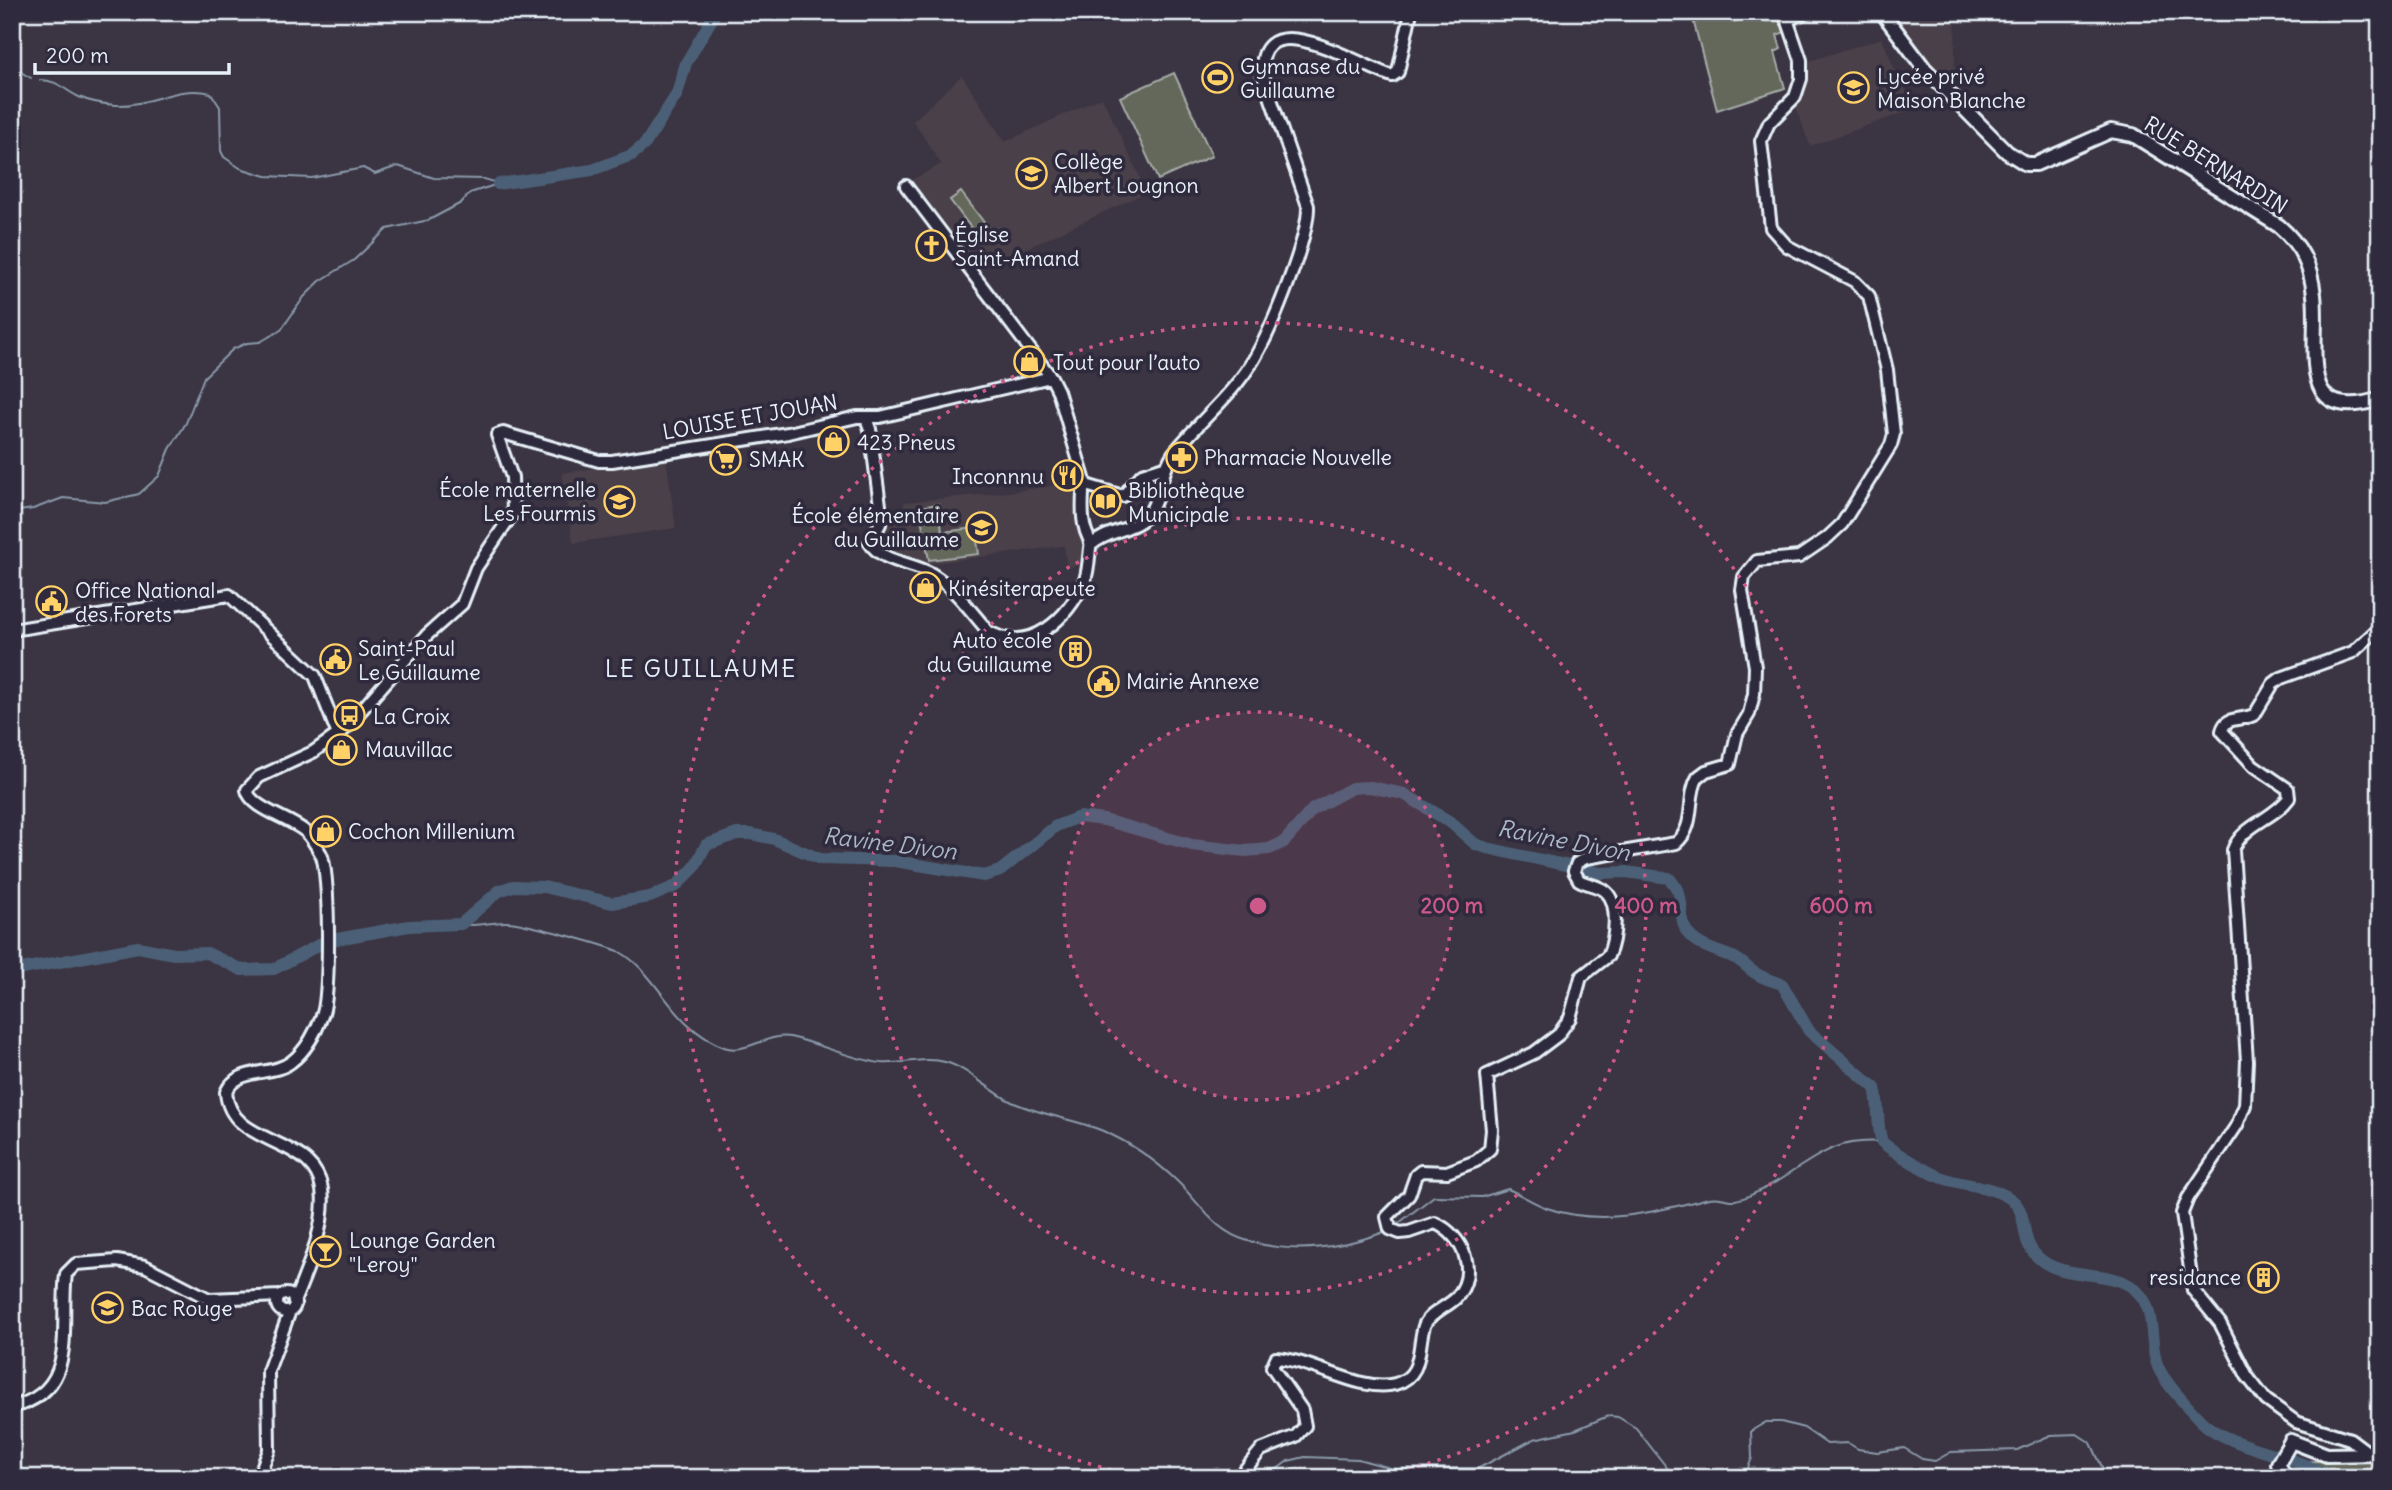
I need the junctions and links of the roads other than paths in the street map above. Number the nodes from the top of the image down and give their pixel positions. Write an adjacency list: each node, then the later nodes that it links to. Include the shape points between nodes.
1 (1411, 12): 9 (street, via 1398,72 1391,76 1313,34 1286,33 1266,45 1262,73 1306,195 1309,220 1255,359)
2 (1804, 12): 4 (main road)
3 (1881, 12): 7 (main road, RUE BERNARDIN, via 1924,68 2022,162 2036,164 2111,131 2121,131 2279,226 2298,243 2309,268 2315,296 2314,374 2318,387 2340,404)
4 (1786, 15): 19 (street, via 1802,72 1795,97 1769,123 1760,147 1772,228 1787,246 1854,281 1869,296 1891,393 1893,440 1842,524 1827,538 1804,556 1763,559 1748,571 1742,590 1752,642 1754,694 1730,764 1698,777 1692,811 1680,840 1577,863 1574,871 1579,880 1602,889 1611,900 1614,920 1608,956 1581,977 1570,1018 1552,1041 1487,1075 1492,1143 1486,1154 1447,1172 1421,1171 1409,1195 1387,1217 1390,1229 1400,1233 1435,1223 1445,1227 1461,1243 1465,1255 1461,1290 1424,1325 1419,1362 1402,1382 1382,1386 1276,1358 1272,1367 1302,1410 1305,1426 1296,1436 1261,1450)
5 (906, 186): 6 (street)
6 (1051, 377): 8 (street); 10 (street)
7 (2380, 399)
8 (866, 418): 11 (street, LOUISE ET JOUAN, via 881,513 870,543 873,549 936,576 989,632 1011,641 1031,638 1049,628 1086,579); 14 (street, LOUISE ET JOUAN, via 612,461 497,435 512,477 512,518 476,568 462,604 427,635)
9 (1164, 467): 10 (street, via 1142,474 1123,496); 11 (street, via 1149,513)
10 (1086, 485): 11 (street, LOUISE ET JOUAN, via 1084,526)
11 (1091, 545)
12 (2380, 627): 17 (street, via 2353,652 2281,678 2255,714 2223,725 2227,739 2264,774 2288,789 2289,798 2239,838 2233,850 2247,1061 2245,1105 2182,1213 2193,1290 2220,1324 2256,1388 2280,1413 2296,1422 2350,1438)
13 (12, 630): 14 (street, via 229,595 315,676)
14 (338, 735): 15 (street, via 259,777 247,790 251,800 301,828 325,865 324,1010 301,1053 289,1064 239,1077 226,1091 230,1110 240,1123 299,1156 319,1180 317,1238 301,1287)
15 (285, 1303): 16 (street, via 267,1294 209,1299 145,1266 117,1261 76,1264 66,1274 66,1340 60,1366 40,1396); 18 (street, via 268,1371 270,1450)
16 (12, 1407)
17 (2375, 1454): 22 (main road, via 2327,1455 2295,1441 2288,1444 2278,1464)
18 (258, 1478)
19 (1238, 1478)
20 (1288, 1478): 21 (street)
21 (1306, 1478)
22 (2286, 1478)

